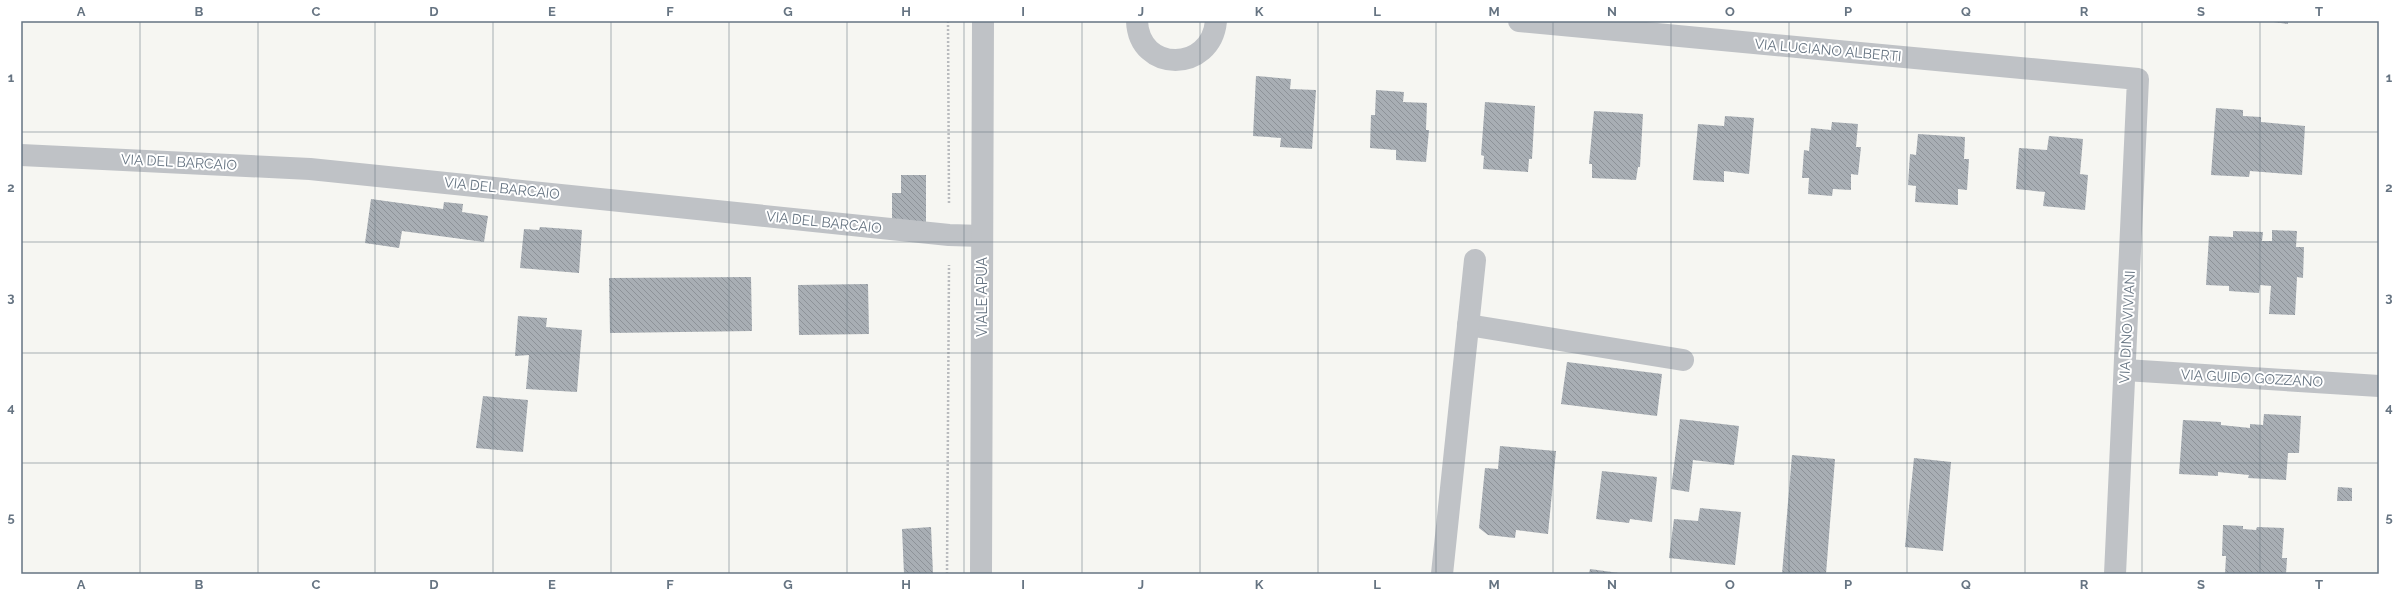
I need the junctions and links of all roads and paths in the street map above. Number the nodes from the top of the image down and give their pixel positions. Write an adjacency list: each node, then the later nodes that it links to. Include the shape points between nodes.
1 (948, 21): 8 (path)
2 (984, 21): 9 (street, VIALE APUA)
3 (1136, 21): 4 (street, via 1143,43 1151,52 1163,59 1176,61 1189,59 1210,43)
4 (1216, 21)
5 (1519, 21): 6 (street, VIA LUCIANO ALBERTI)
6 (2138, 79): 13 (street, VIA DINO VIVIANI)
7 (21, 155): 8 (street, VIA DEL BARCAIO, via 318,170)
8 (949, 235): 9 (street, VIA DEL BARCAIO); 15 (path)
9 (982, 236): 16 (street, VIALE APUA)
10 (1475, 260): 11 (street)
11 (1468, 325): 12 (street); 17 (street)
12 (1683, 360)
13 (2125, 370): 14 (street, VIA GUIDO GOZZANO); 18 (street, VIA DINO VIVIANI)
14 (2379, 386)
15 (947, 574)
16 (981, 574)
17 (1442, 574)
18 (2115, 574)

